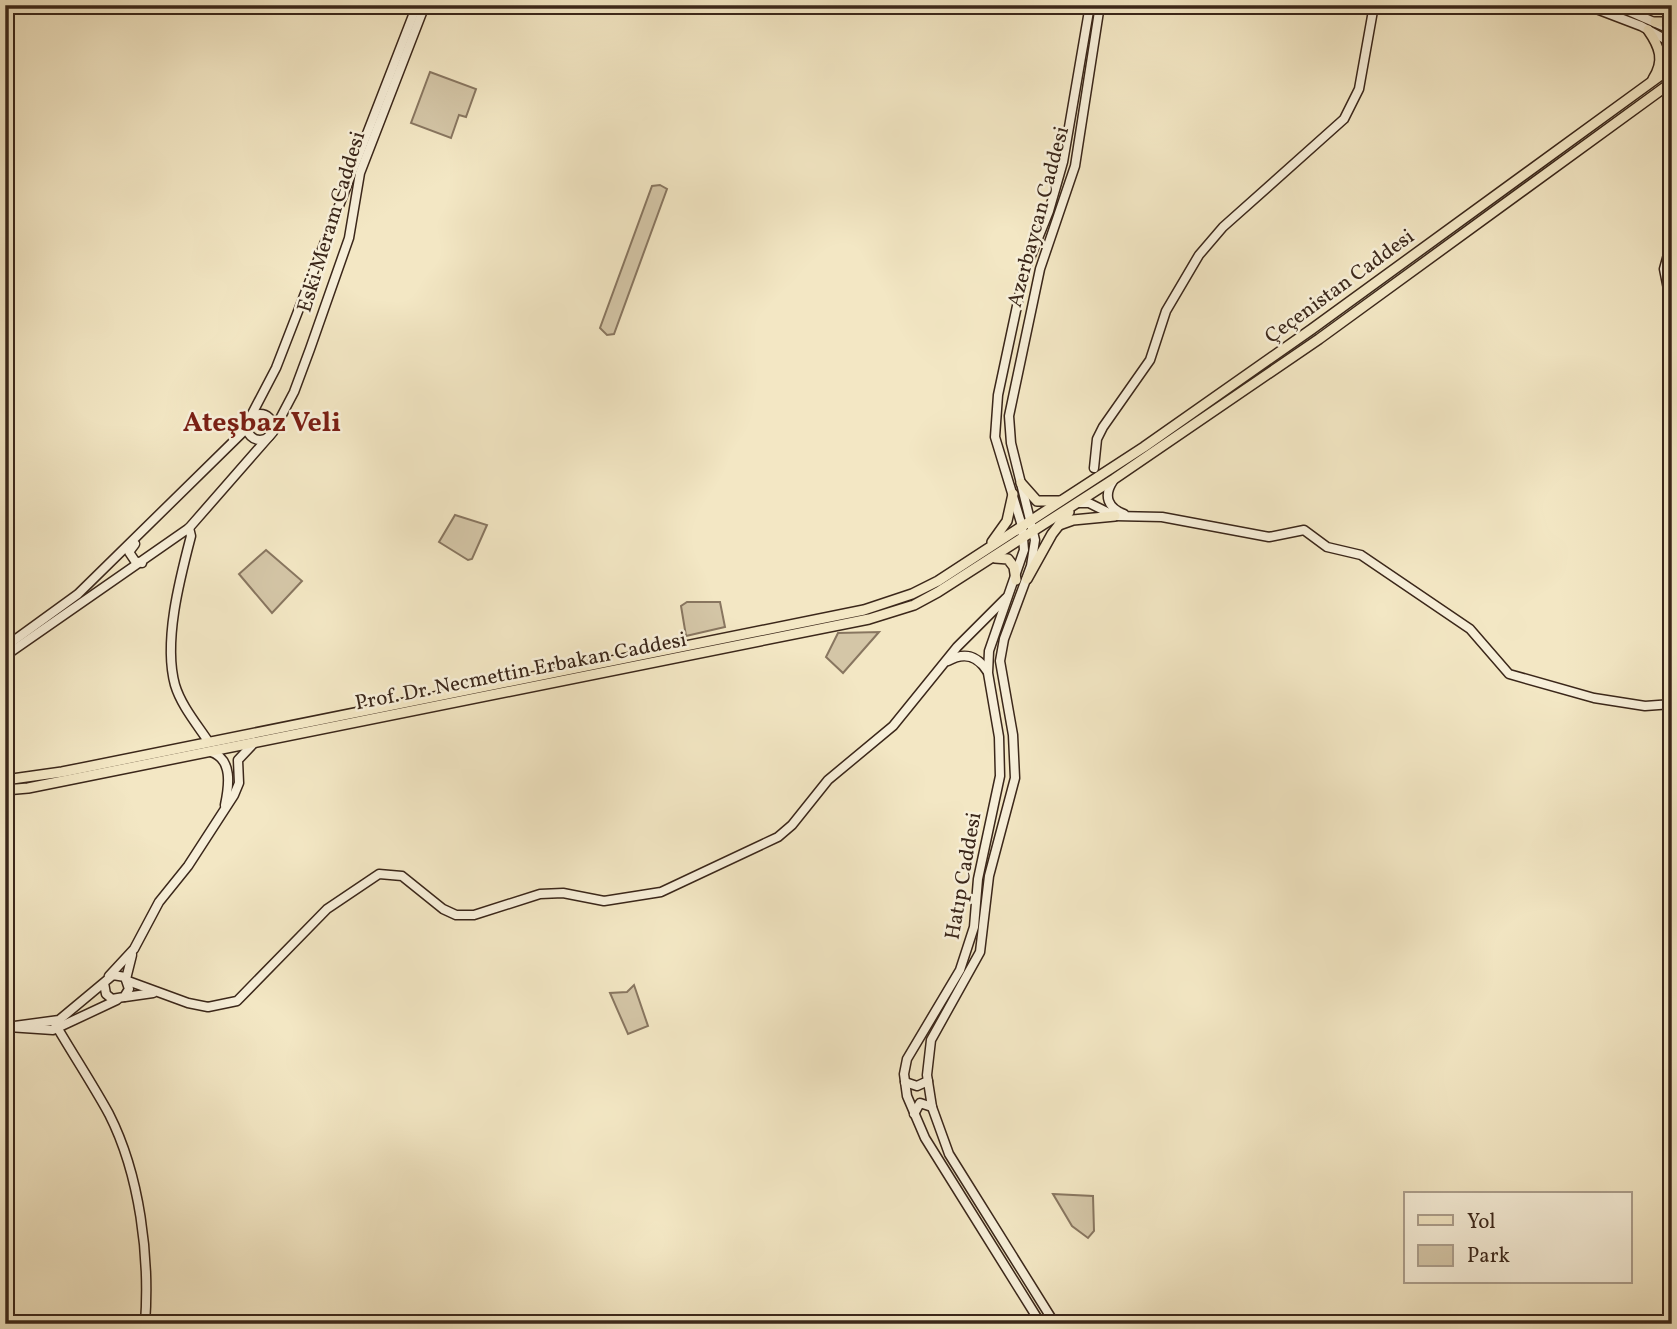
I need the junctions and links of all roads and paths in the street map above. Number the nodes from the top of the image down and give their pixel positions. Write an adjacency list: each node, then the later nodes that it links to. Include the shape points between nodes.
1 (15, 5): 10 (street)
2 (417, 5): 25 (street, Eski Meram Caddesi, via 276,368 234,442)
3 (425, 5): 33 (street, Eski Meram Caddesi, via 360,173 349,238 294,392 273,432)
4 (1082, 5): 11 (street)
5 (1090, 5): 11 (street, Azerbaycan Caddesi)
6 (1100, 5): 23 (street, Azerbaycan Caddesi, via 1075,166 1037,278 1009,416)
7 (1374, 5): 21 (street, via 1359,89 1343,119 1223,227 1199,255 1166,311 1150,360 1102,427)
8 (1586, 5): 13 (street)
9 (1615, 5): 13 (street)
10 (9, 14)
11 (1089, 18): 24 (street, Azerbaycan Caddesi, via 1063,162 1024,273 998,395 995,437)
12 (1672, 22): 13 (main road)
13 (1651, 26): 14 (street); 15 (street); 18 (main road, via 1661,61)
14 (1672, 30)
15 (1672, 43)
16 (1672, 67): 18 (main road, Çeçenistan Caddesi)
17 (1672, 84): 22 (main road, Çeçenistan Caddesi, via 1319,339)
18 (1647, 86): 26 (main road, Çeçenistan Caddesi, via 1312,329)
19 (1672, 240): 20 (street, via 1664,269)
20 (1672, 309)
21 (1094, 468)
22 (1114, 479): 27 (main road, Çeçenistan Caddesi); 28 (street, via 1108,502)
23 (1021, 483): 26 (main road, via 1039,501); 30 (street, Azerbaycan Caddesi)
24 (1013, 494): 32 (street, Azerbaycan Caddesi); 36 (main road, via 1004,526)
25 (180, 496): 37 (street, via 131,548 131,557); 42 (street, Eski Meram Caddesi, via 66,604)
26 (1068, 498): 30 (main road, Çeçenistan Caddesi)
27 (1077, 503): 29 (street, via 1089,503); 31 (main road); 34 (main road, Çeçenistan Caddesi)
28 (1131, 515): 29 (street); 46 (street, via 1269,537 1304,530 1327,547 1361,555 1470,629 1509,674 1594,698 1645,706)
29 (1115, 516): 31 (main road)
30 (1032, 520): 32 (main road, Çeçenistan Caddesi); 34 (street, Azerbaycan Caddesi)
31 (1058, 526): 38 (main road)
32 (1022, 527): 35 (street, Azerbaycan Caddesi); 36 (main road, Prof. Dr. Necmettin Erbakan Caddesi)
33 (189, 528): 37 (street, Eski Meram Caddesi); 47 (street, via 191,536 177,589 172,647 175,684)
34 (1034, 532): 35 (main road, Çeçenistan Caddesi); 38 (street, Azerbaycan Caddesi)
35 (1025, 537): 36 (main road, Prof. Dr. Necmettin Erbakan Caddesi); 39 (street, Azerbaycan Caddesi)
36 (987, 555): 39 (main road, via 1008,559 1014,567); 47 (main road, Prof. Dr. Necmettin Erbakan Caddesi, via 912,594 864,610); 48 (main road, Prof. Dr. Necmettin Erbakan Caddesi, via 925,600 869,619)
37 (142, 563): 43 (street, Eski Meram Caddesi)
38 (1027, 579): 41 (street, Azerbaycan Caddesi)
39 (1014, 584): 40 (street, Azerbaycan Caddesi); 44 (street)
40 (993, 635): 45 (street, Hatıp Caddesi)
41 (1004, 639): 60 (street, Hatıp Caddesi, via 1000,672 1016,758 1013,788 989,876 980,952)
42 (5, 647)
43 (5, 656)
44 (945, 662): 45 (street, via 970,656); 56 (street, via 893,726 828,780 778,837 672,888 604,901 540,894 474,915 456,915 402,876 379,874 327,909 237,1001 208,1007)
45 (988, 673): 60 (street, Hatıp Caddesi, via 999,737 1000,776 978,879 974,927)
46 (1672, 704)
47 (208, 741): 50 (main road, Prof. Dr. Necmettin Erbakan Caddesi)
48 (254, 743): 49 (main road, Prof. Dr. Necmettin Erbakan Caddesi); 52 (street, via 238,760 237,789)
49 (211, 752): 51 (main road, Prof. Dr. Necmettin Erbakan Caddesi); 52 (street, via 223,759 227,768)
50 (5, 780)
51 (5, 790)
52 (225, 808): 53 (street, via 159,902)
53 (134, 949): 54 (street); 55 (street)
54 (107, 979): 55 (street, via 117,974); 57 (street, via 109,997); 58 (street)
55 (127, 980): 56 (street); 57 (street, via 129,989)
56 (160, 993): 57 (street)
57 (122, 998): 58 (street)
58 (56, 1025): 59 (street); 65 (street, via 109,1115 130,1171 144,1254)
59 (6, 1026)
60 (918, 1063): 61 (street, Hatıp Caddesi); 62 (street, Hatıp Caddesi)
61 (928, 1081): 62 (street, via 917,1086); 63 (street, Hatıp Caddesi)
62 (905, 1082): 64 (street, Hatıp Caddesi)
63 (932, 1107): 64 (street, via 920,1103); 67 (street, Hatıp Caddesi, via 948,1154)
64 (914, 1114): 66 (street, Hatıp Caddesi)
65 (145, 1324)
66 (1041, 1324)
67 (1055, 1324)

